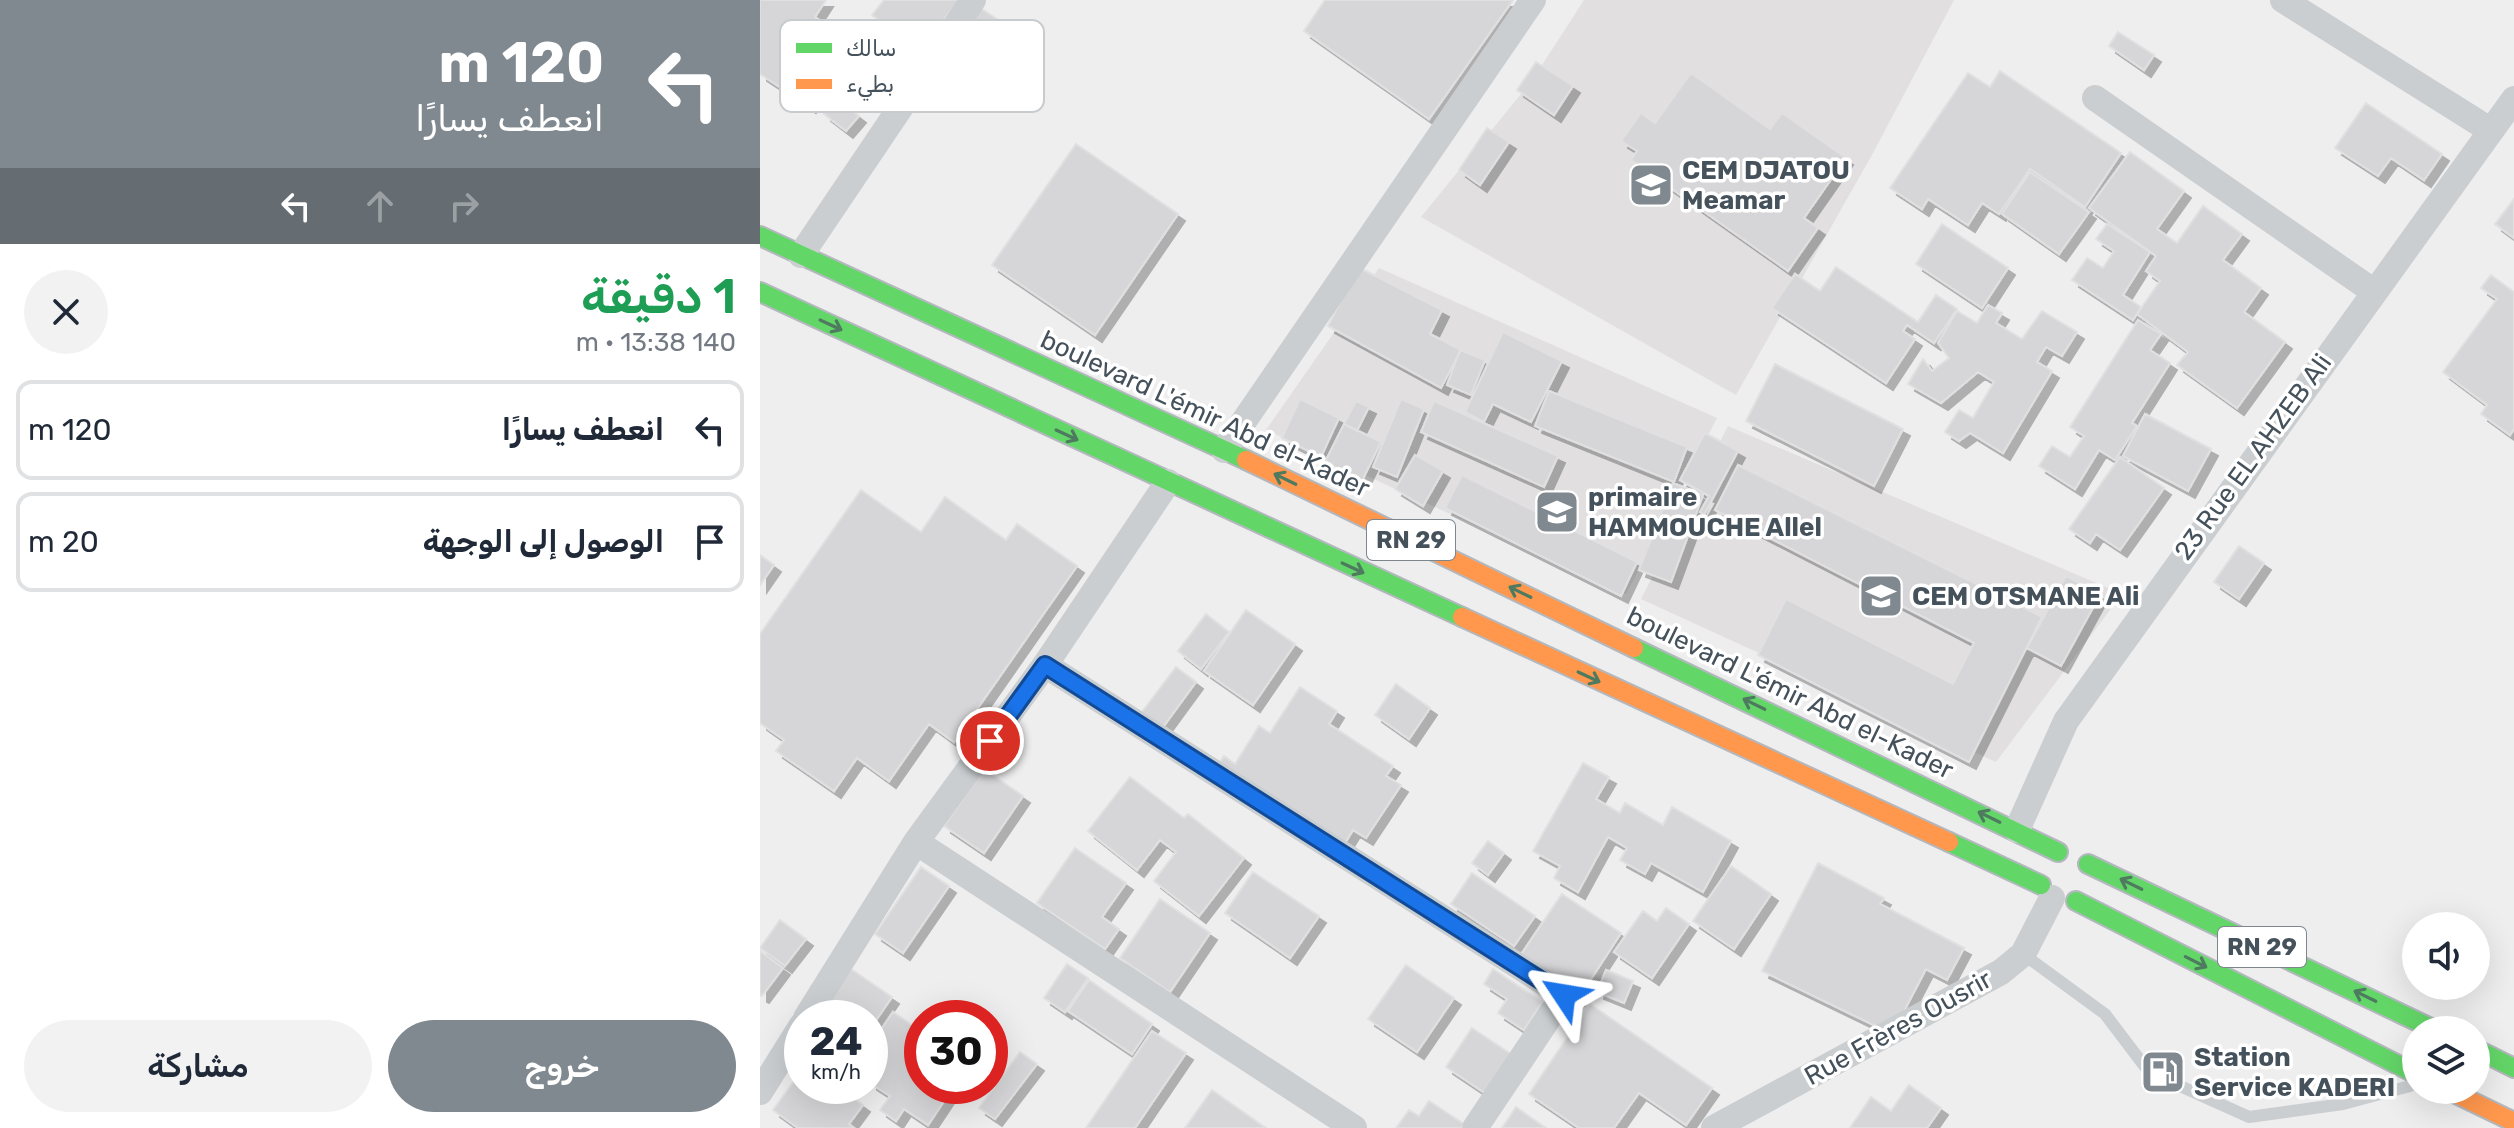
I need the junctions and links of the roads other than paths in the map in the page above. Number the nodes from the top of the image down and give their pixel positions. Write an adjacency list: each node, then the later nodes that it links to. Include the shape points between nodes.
1 (973, 0): 4 (street)
2 (1533, 0): 13 (street)
3 (2283, 0): 8 (street)
4 (960, 20)
5 (2095, 98): 11 (street)
6 (2514, 99): 8 (street, 23 Rue EL AHZEB Ali)
7 (897, 112): 10 (street)
8 (2490, 130): 11 (street, 23 Rue EL AHZEB Ali)
9 (760, 236): 10 (highway, boulevard L'émir Abd el-Kader / RN 29)
10 (801, 255): 13 (highway, boulevard L'émir Abd el-Kader / RN 29)
11 (2373, 291): 16 (street, 23 Rue EL AHZEB Ali, via 2066,721)
12 (760, 292): 14 (highway, RN 29, one-way to 14)
13 (1224, 450): 16 (highway, boulevard L'émir Abd el-Kader / RN 29, one-way to 13)
14 (1168, 482): 15 (street); 20 (highway, RN 29, one-way to 20)
15 (1045, 665): 17 (street); 33 (street, via 1564,995)
16 (2017, 830): 18 (highway, boulevard L'émir Abd el-Kader / RN 29)
17 (916, 842): 22 (street); 32 (street)
18 (2058, 852): 19 (highway, via 2075,853); 20 (highway, via 2045,861)
19 (2088, 864): 20 (highway, via 2089,889); 23 (highway, RN 29, one-way to 19)
20 (2056, 895): 21 (street, Rue Frères Ousrir); 26 (highway, RN 29, one-way to 26)
21 (2023, 954): 29 (lane, via 2105,1014 2149,1072 2249,1117 2343,1104); 34 (street, Rue Frères Ousrir, via 2001,972)
22 (817, 1000)
23 (2406, 1016)
24 (784, 1051): 28 (street)
25 (2490, 1056): 27 (highway)
26 (2402, 1067)
27 (2514, 1068)
28 (763, 1081)
29 (2402, 1089)
30 (2477, 1104): 31 (highway)
31 (2514, 1122)
32 (1354, 1128)
33 (1475, 1128)
34 (1714, 1128)

